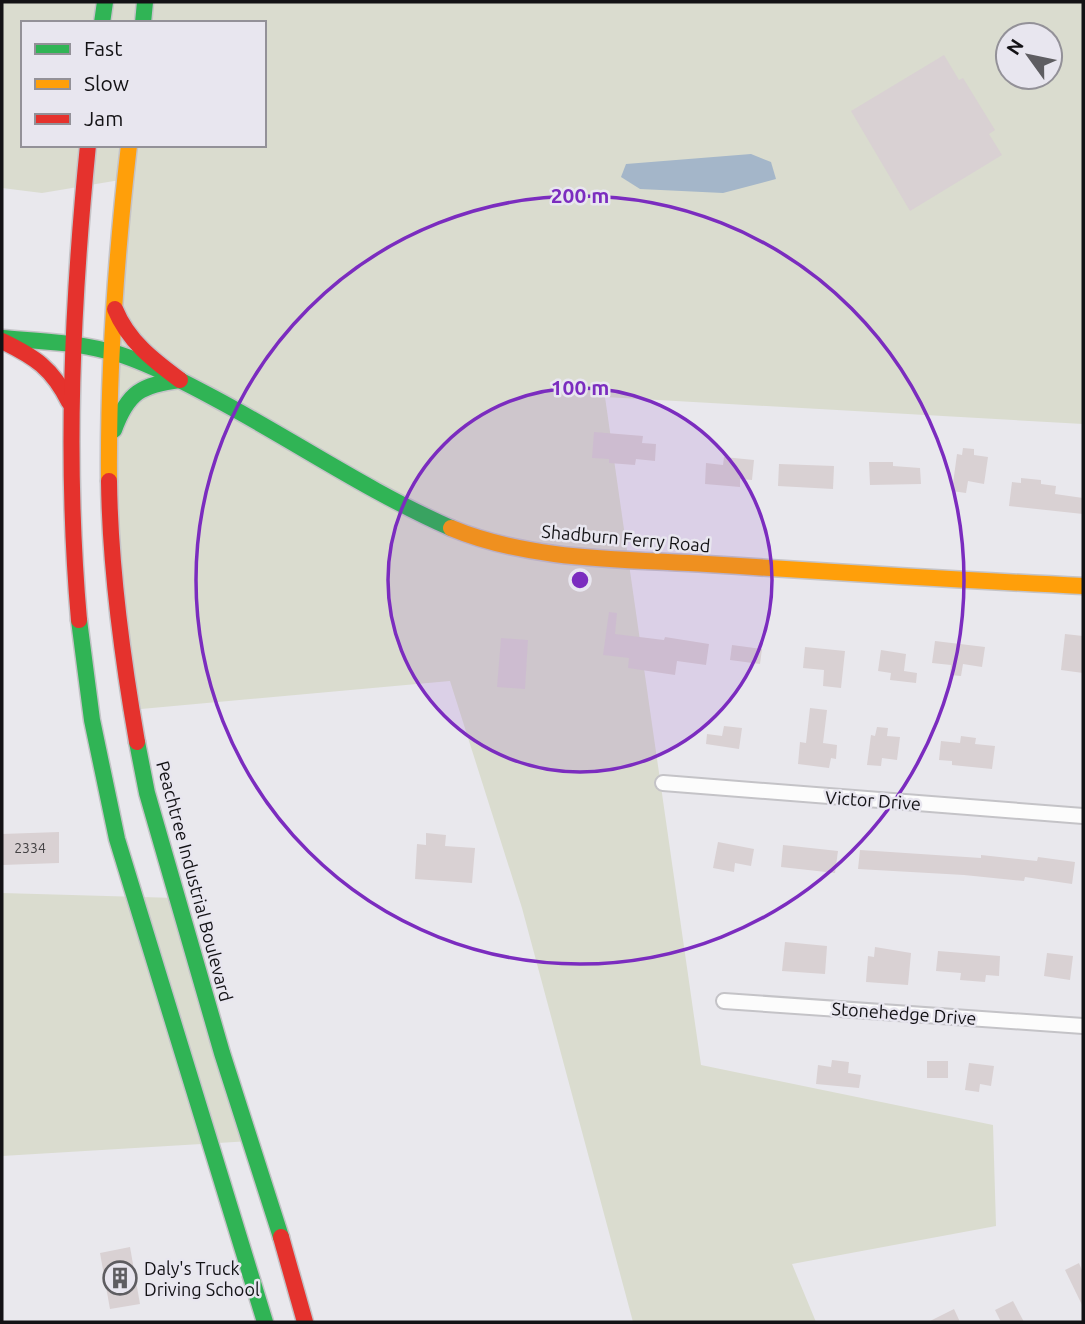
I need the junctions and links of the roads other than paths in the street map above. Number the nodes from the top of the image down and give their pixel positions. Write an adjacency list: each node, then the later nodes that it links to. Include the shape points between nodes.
1 (105, 2): 3 (main road)
2 (145, 2): 4 (main road)
3 (102, 21)
4 (143, 21)
5 (88, 147): 9 (main road)
6 (129, 147): 7 (main road, Peachtree Industrial Boulevard)
7 (113, 300): 10 (main road, Peachtree Industrial Boulevard); 11 (main road, via 122,328 136,346)
8 (2, 340): 9 (main road, Shadburn Ferry Road); 12 (main road, via 47,366)
9 (71, 344): 10 (main road, Shadburn Ferry Road); 12 (main road)
10 (110, 351): 11 (main road, Shadburn Ferry Road); 13 (main road, Peachtree Industrial Boulevard)
11 (180, 380): 13 (main road, via 137,389 126,400); 14 (main road, Shadburn Ferry Road, via 410,510 484,540 576,556)
12 (70, 404): 19 (main road, via 74,571 88,691 108,802 184,1066)
13 (109, 449): 20 (main road, Peachtree Industrial Boulevard, via 110,541 127,685 147,793)
14 (1083, 586)
15 (663, 783): 16 (street, Victor Drive)
16 (1083, 816)
17 (724, 1000): 18 (street, Stonehedge Drive)
18 (1083, 1026)
19 (265, 1322)
20 (306, 1322)

